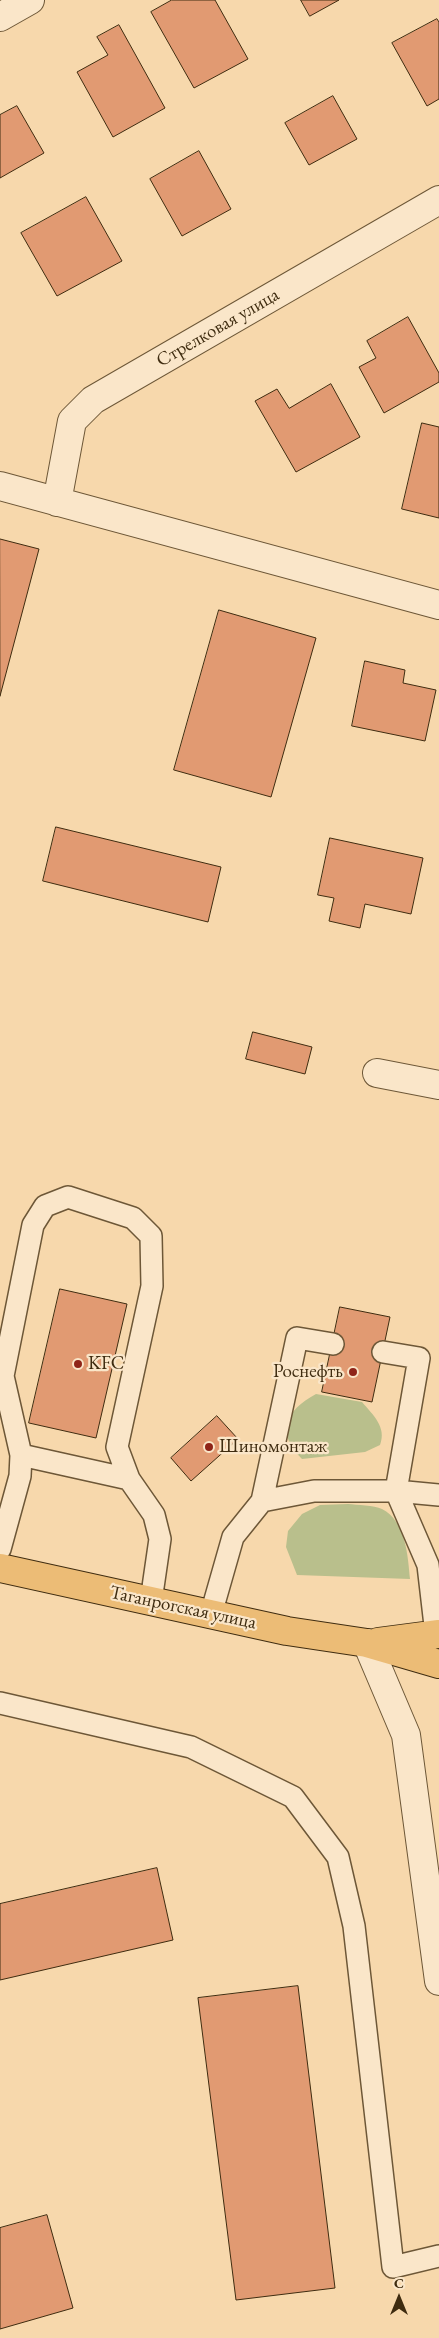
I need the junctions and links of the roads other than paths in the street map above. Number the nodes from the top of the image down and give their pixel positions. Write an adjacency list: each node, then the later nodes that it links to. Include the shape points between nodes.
1 (439, 200): 3 (street, Стрелковая улица, via 93,400 72,421)
2 (0, 486): 3 (street)
3 (57, 502): 4 (street)
4 (439, 604)
5 (377, 1073): 6 (street)
6 (439, 1085)
7 (333, 1344): 13 (lane, via 297,1338)
8 (383, 1352): 11 (lane, via 420,1358)
9 (21, 1455): 10 (lane); 10 (lane, via 3,1376 33,1225 45,1206 68,1197 133,1218 150,1236 152,1286 118,1447); 14 (lane, via 20,1476)
10 (129, 1478): 16 (lane, via 154,1515 160,1539)
11 (396, 1491): 12 (lane); 13 (lane, via 314,1491); 18 (lane, via 428,1565)
12 (439, 1495)
13 (262, 1501): 17 (lane, via 233,1537)
14 (0, 1549)
15 (0, 1568): 16 (main road, Таганрогская улица)
16 (150, 1600): 17 (main road, Таганрогская улица)
17 (211, 1614): 19 (main road, Таганрогская улица, via 287,1631)
18 (438, 1634): 19 (main road, Таганрогская улица)
19 (367, 1643): 20 (main road, Таганрогская улица); 22 (street, via 406,1735)
20 (439, 1664)
21 (0, 1703): 23 (lane, via 192,1747 294,1797 338,1857 354,1926 393,2267)
22 (439, 1982)
23 (439, 2256)

